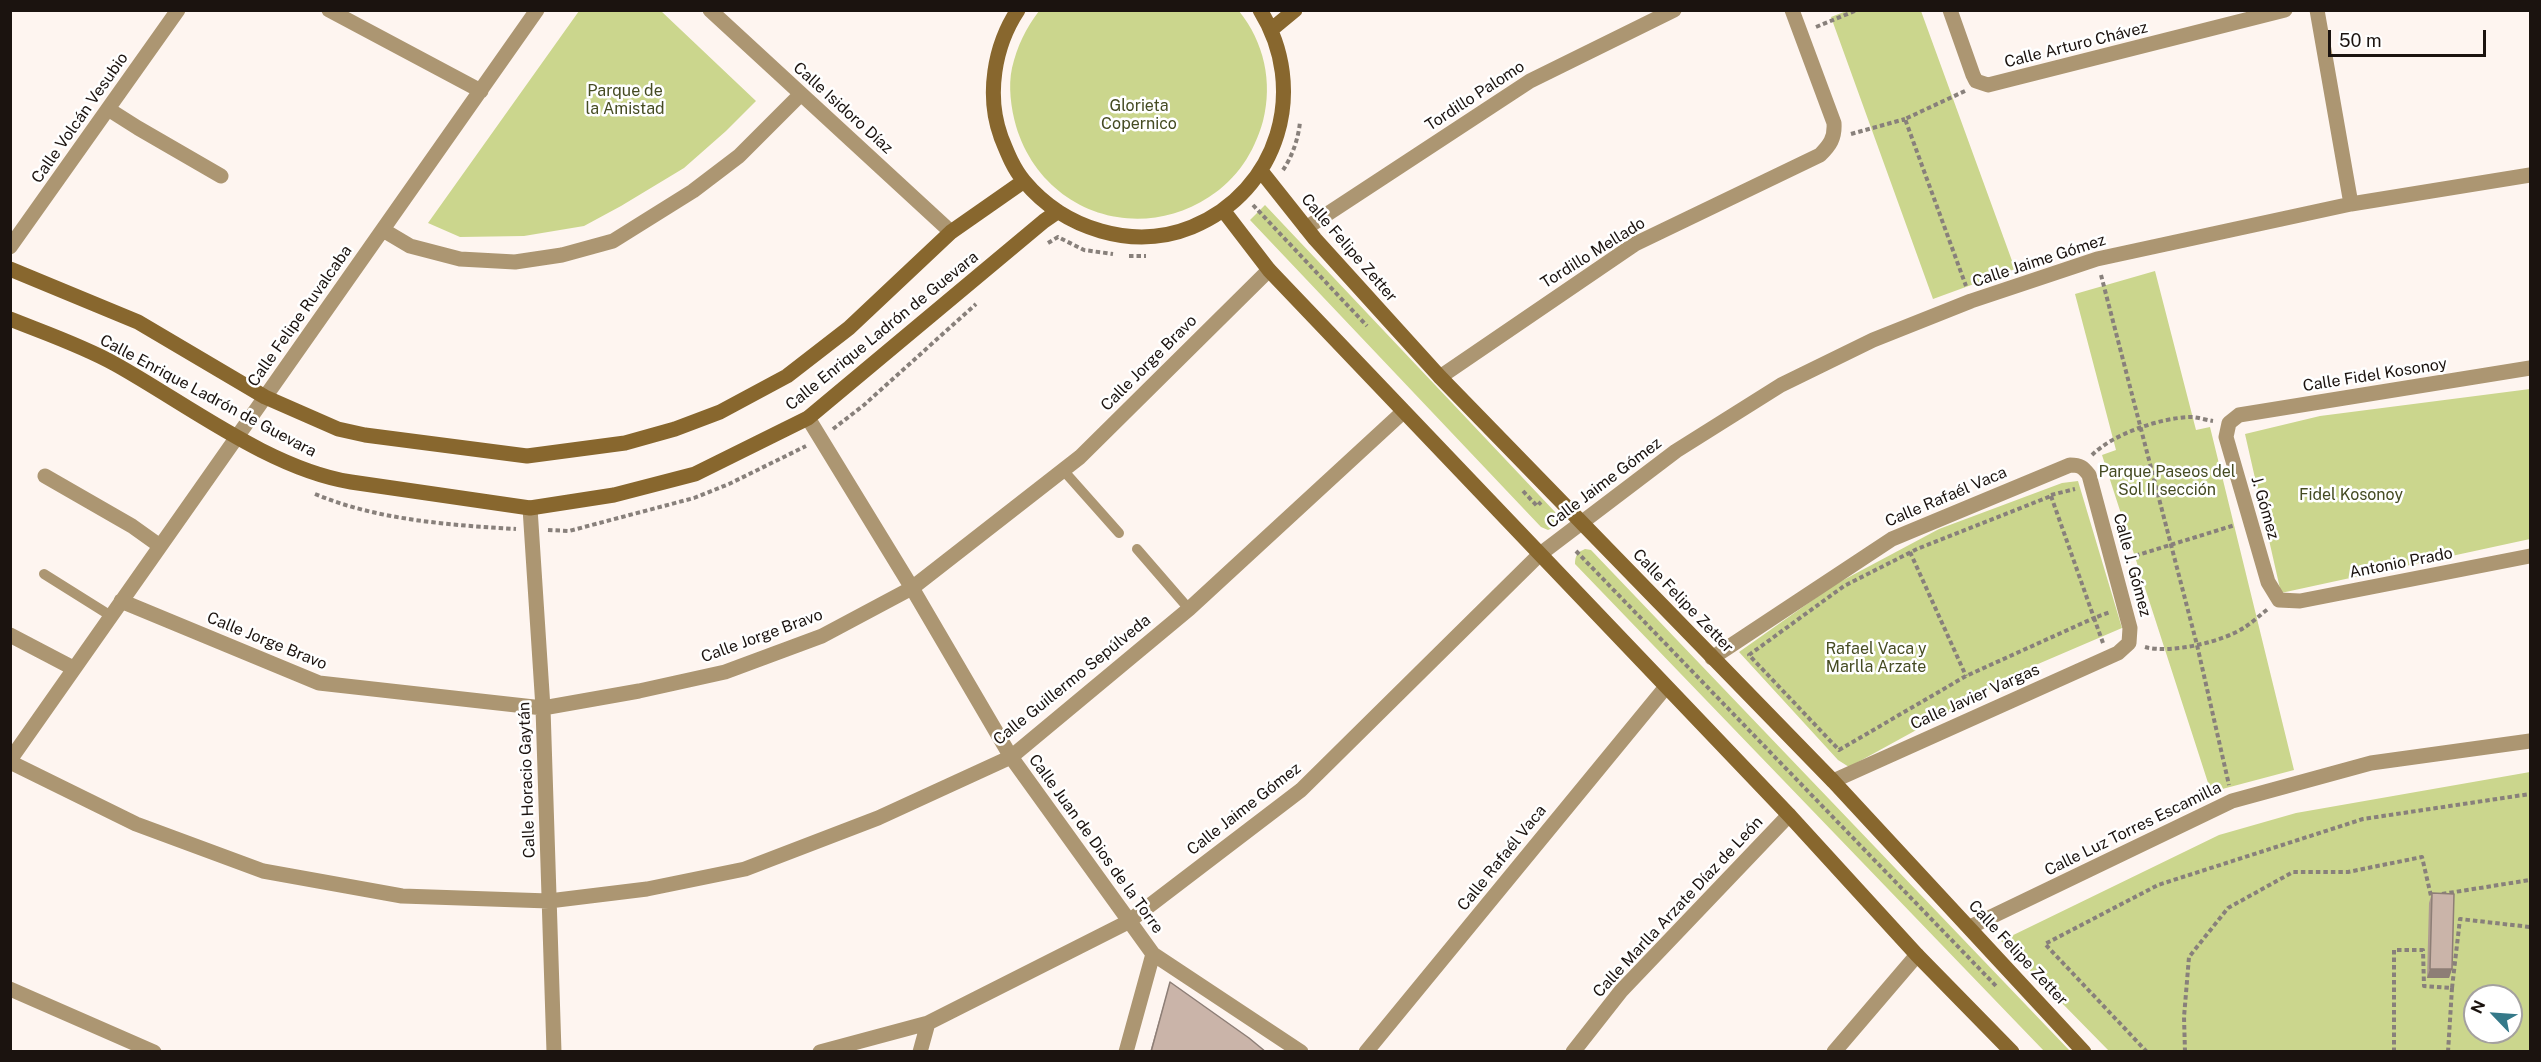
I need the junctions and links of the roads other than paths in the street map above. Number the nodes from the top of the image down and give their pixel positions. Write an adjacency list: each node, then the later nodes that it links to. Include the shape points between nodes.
1 (178, 10): 16 (street, Calle Volcán Vesubio)
2 (329, 10): 14 (street)
3 (537, 10): 14 (street, Calle Felipe Ruvalcaba)
4 (710, 10): 15 (street, Calle Isidoro Díaz)
5 (1260, 10): 13 (main road)
6 (1295, 10): 13 (main road)
7 (1674, 10): 24 (street, Tordillo Palomo, via 1530,81)
8 (1792, 10): 32 (street, Tordillo Mellado, via 1834,123 1833,139 1820,155 1635,244)
9 (1950, 10): 10 (street, Calle Arturo Chávez, via 1973,75 1981,84 1995,84)
10 (2284, 10)
11 (2317, 10): 21 (street)
12 (1011, 14): 20 (main road, via 994,74 994,102 1009,157)
13 (1272, 29): 17 (main road, via 1285,87 1283,116)
14 (481, 91): 25 (street, Calle Felipe Ruvalcaba)
15 (801, 94): 25 (street, via 730,163 613,241 562,255 515,262 460,259 410,246); 26 (street, Calle Isidoro Díaz)
16 (108, 109): 19 (street); 27 (street, Calle Volcán Vesubio)
17 (1261, 171): 22 (main road); 24 (main road, Calle Felipe Zetter)
18 (2530, 175): 21 (street, Calle Jaime Gómez)
19 (221, 176)
20 (1024, 181): 23 (main road); 26 (main road, Calle Enrique Ladrón de Guevara)
21 (2350, 204): 42 (street, Calle Jaime Gómez, via 2097,259 1971,301 1873,340 1780,385 1676,451)
22 (1223, 210): 23 (main road, via 1192,227 1158,236 1123,236 1088,228); 29 (main road)
23 (1058, 212): 35 (main road, Calle Enrique Ladrón de Guevara)
24 (1305, 228): 32 (main road, Calle Felipe Zetter)
25 (382, 230): 33 (street, Calle Felipe Ruvalcaba)
26 (951, 232): 33 (main road, Calle Enrique Ladrón de Guevara, via 849,328 787,376 720,412 625,442 526,456 356,433 320,423)
27 (10, 247)
28 (10, 270): 33 (main road, Calle Enrique Ladrón de Guevara, via 138,322)
29 (1269, 270): 34 (main road); 39 (street, Calle Jorge Bravo)
30 (10, 319): 37 (main road, Calle Enrique Ladrón de Guevara, via 113,362)
31 (2530, 368): 36 (street, Calle Fidel Kosonoy, via 2239,415)
32 (1440, 376): 42 (main road, Calle Felipe Zetter)
33 (265, 397): 37 (street, Calle Felipe Ruvalcaba)
34 (1403, 412): 46 (main road); 52 (street, Calle Guillermo Sepúlveda)
35 (808, 418): 41 (main road, Calle Enrique Ladrón de Guevara, via 696,474 614,495); 49 (street, Calle Juan de Dios de la Torre)
36 (2229, 423): 50 (street, J. Gómez, via 2226,437 2268,582)
37 (237, 436): 41 (main road, Calle Enrique Ladrón de Guevara, via 329,479); 44 (street, Calle Felipe Ruvalcaba)
38 (2081, 466): 55 (street, Calle J. Gómez, via 2089,475 2113,562 2130,628); 56 (street, Calle Rafaél Vaca, via 2070,465 1892,538)
39 (1063, 470): 43 (lane); 49 (street, Calle Jorge Bravo)
40 (45, 476): 44 (street)
41 (530, 508): 59 (street, Calle Horacio Gaytán)
42 (1582, 521): 46 (street, Calle Jaime Gómez); 56 (main road, Calle Felipe Zetter)
43 (1119, 533)
44 (160, 546): 51 (street, Calle Felipe Ruvalcaba)
45 (1137, 549): 52 (lane)
46 (1539, 555): 58 (main road); 66 (street, Calle Jaime Gómez, via 1301,790)
47 (2530, 556): 50 (street, Antonio Prado, via 2300,601)
48 (44, 574): 53 (lane)
49 (912, 588): 59 (street, Calle Jorge Bravo, via 822,636 725,672); 61 (street, Calle Juan de Dios de la Torre)
50 (2279, 600)
51 (121, 601): 53 (street, Calle Felipe Ruvalcaba); 59 (street, Calle Jorge Bravo, via 319,683)
52 (1189, 609): 61 (street, Calle Guillermo Sepúlveda)
53 (111, 616): 57 (street, Calle Felipe Ruvalcaba)
54 (10, 634): 57 (street)
55 (2129, 642): 63 (street, Calle Javier Vargas, via 2118,653)
56 (1712, 658): 63 (main road, Calle Felipe Zetter)
57 (74, 668): 62 (street, Calle Felipe Ruvalcaba)
58 (1665, 688): 64 (main road); 79 (street, Calle Rafaél Vaca)
59 (543, 708): 65 (street, Calle Horacio Gaytán)
60 (2530, 741): 67 (street, Calle Luz Torres Escamilla, via 2371,763 2232,801)
61 (1011, 757): 65 (street, Calle Guillermo Sepúlveda, via 879,818 745,868 647,889); 66 (street, Calle Juan de Dios de la Torre)
62 (10, 761): 65 (street, Calle Guillermo Sepúlveda, via 136,824 263,871 402,896)
63 (1833, 781): 67 (main road, Calle Felipe Zetter)
64 (1789, 816): 69 (main road); 80 (street, Calle Marlla Arzate Díaz de León, via 1621,990)
65 (549, 901): 74 (street, Calle Horacio Gaytán)
66 (1128, 922): 68 (street, Calle Juan de Dios de la Torre); 71 (street, Calle Jaime Gómez)
67 (1970, 927): 82 (main road, Calle Felipe Zetter)
68 (1153, 954): 77 (street); 78 (street, Calle Juan de Dios de la Torre)
69 (1917, 955): 72 (main road); 81 (street)
70 (10, 989): 73 (street)
71 (928, 1023): 75 (street, Calle Jaime Gómez); 76 (street)
72 (2006, 1049)
73 (154, 1052)
74 (554, 1052)
75 (820, 1052)
76 (920, 1052)
77 (1126, 1052)
78 (1301, 1052)
79 (1366, 1052)
80 (1573, 1052)
81 (1834, 1052)
82 (2084, 1052)

